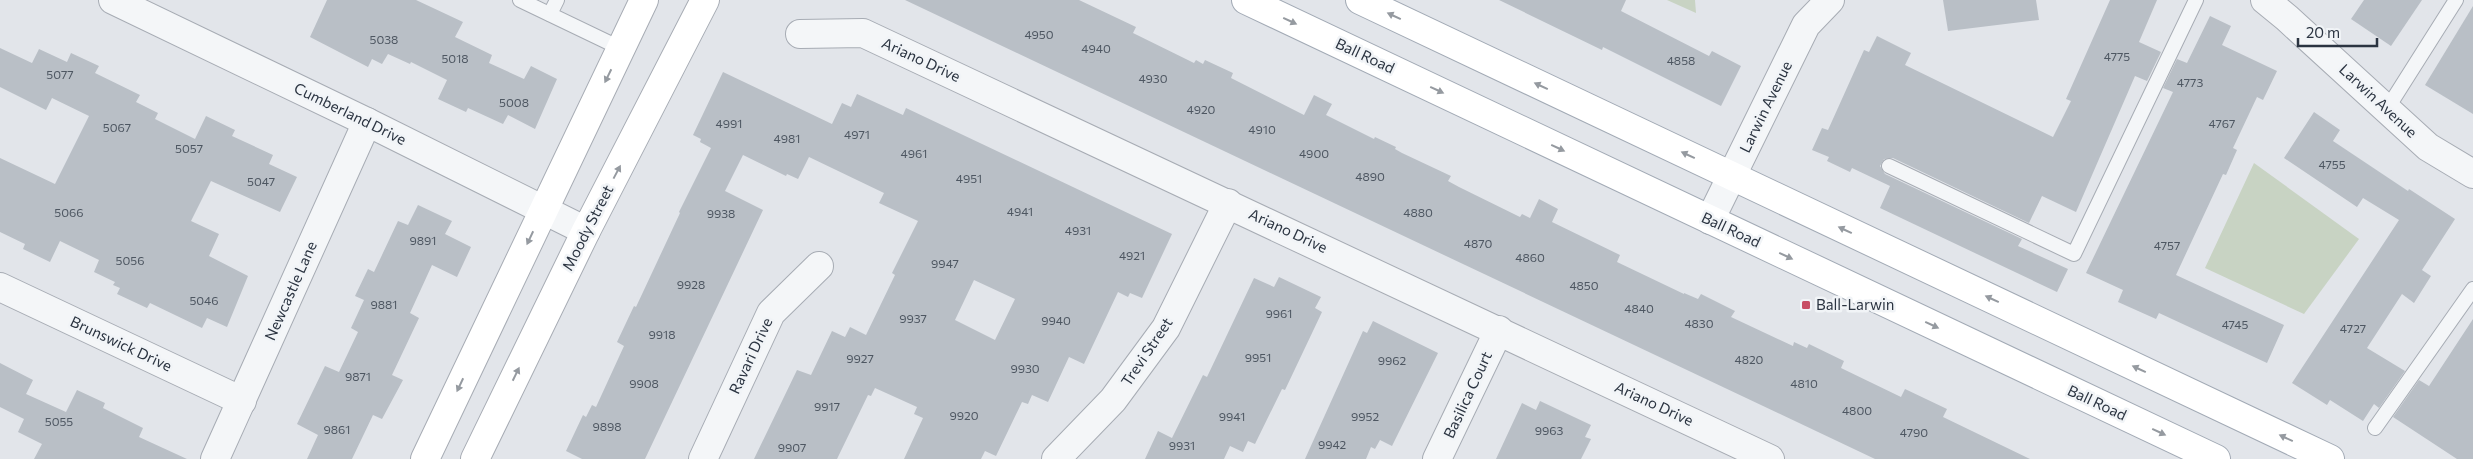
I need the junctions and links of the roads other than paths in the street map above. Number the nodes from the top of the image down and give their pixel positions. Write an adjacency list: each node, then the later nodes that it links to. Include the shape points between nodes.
1 (112, 0): 16 (street, Cumberland Drive)
2 (520, 0): 12 (lane)
3 (557, 0): 12 (lane)
4 (644, 0): 14 (main road)
5 (705, 0): 23 (main road, Moody Street, one-way to 5)
6 (1246, 0): 22 (main road, Ball Road, one-way to 22)
7 (1360, 0): 19 (main road, one-way to 7)
8 (1830, 0): 19 (street, Larwin Avenue, via 1806,25)
9 (2196, 0): 17 (lane, via 2074,254)
10 (2265, 0): 15 (street, Larwin Avenue)
11 (2456, 0): 15 (lane)
12 (550, 14): 14 (lane)
13 (800, 34): 20 (street, Ariano Drive, via 863,33)
14 (620, 48): 21 (main road, one-way to 21)
15 (2386, 109): 18 (street, Larwin Avenue, via 2428,147)
16 (367, 122): 21 (street, Cumberland Drive); 28 (street, Newcastle Lane)
17 (1889, 166)
18 (2473, 174)
19 (1732, 176): 22 (street, Larwin Avenue); 38 (main road, one-way to 19)
20 (1228, 203): 27 (street, Ariano Drive); 34 (street, Trevi Street, via 1166,328 1113,400)
21 (543, 210): 23 (street, Cumberland Drive); 31 (main road, one-way to 31)
22 (1710, 220): 37 (main road, Ball Road, one-way to 37)
23 (586, 231): 32 (main road, Moody Street, one-way to 23)
24 (819, 266): 33 (street, Ravari Drive, via 771,313)
25 (0, 287): 28 (street, Brunswick Drive)
26 (2473, 289): 29 (lane)
27 (1498, 330): 35 (street, Basilica Court); 36 (street, Ariano Drive)
28 (242, 401): 30 (street, Newcastle Lane)
29 (2375, 428)
30 (215, 459)
31 (425, 459)
32 (475, 459)
33 (703, 459)
34 (1056, 459)
35 (1437, 459)
36 (1768, 459)
37 (2216, 459)
38 (2330, 459)

